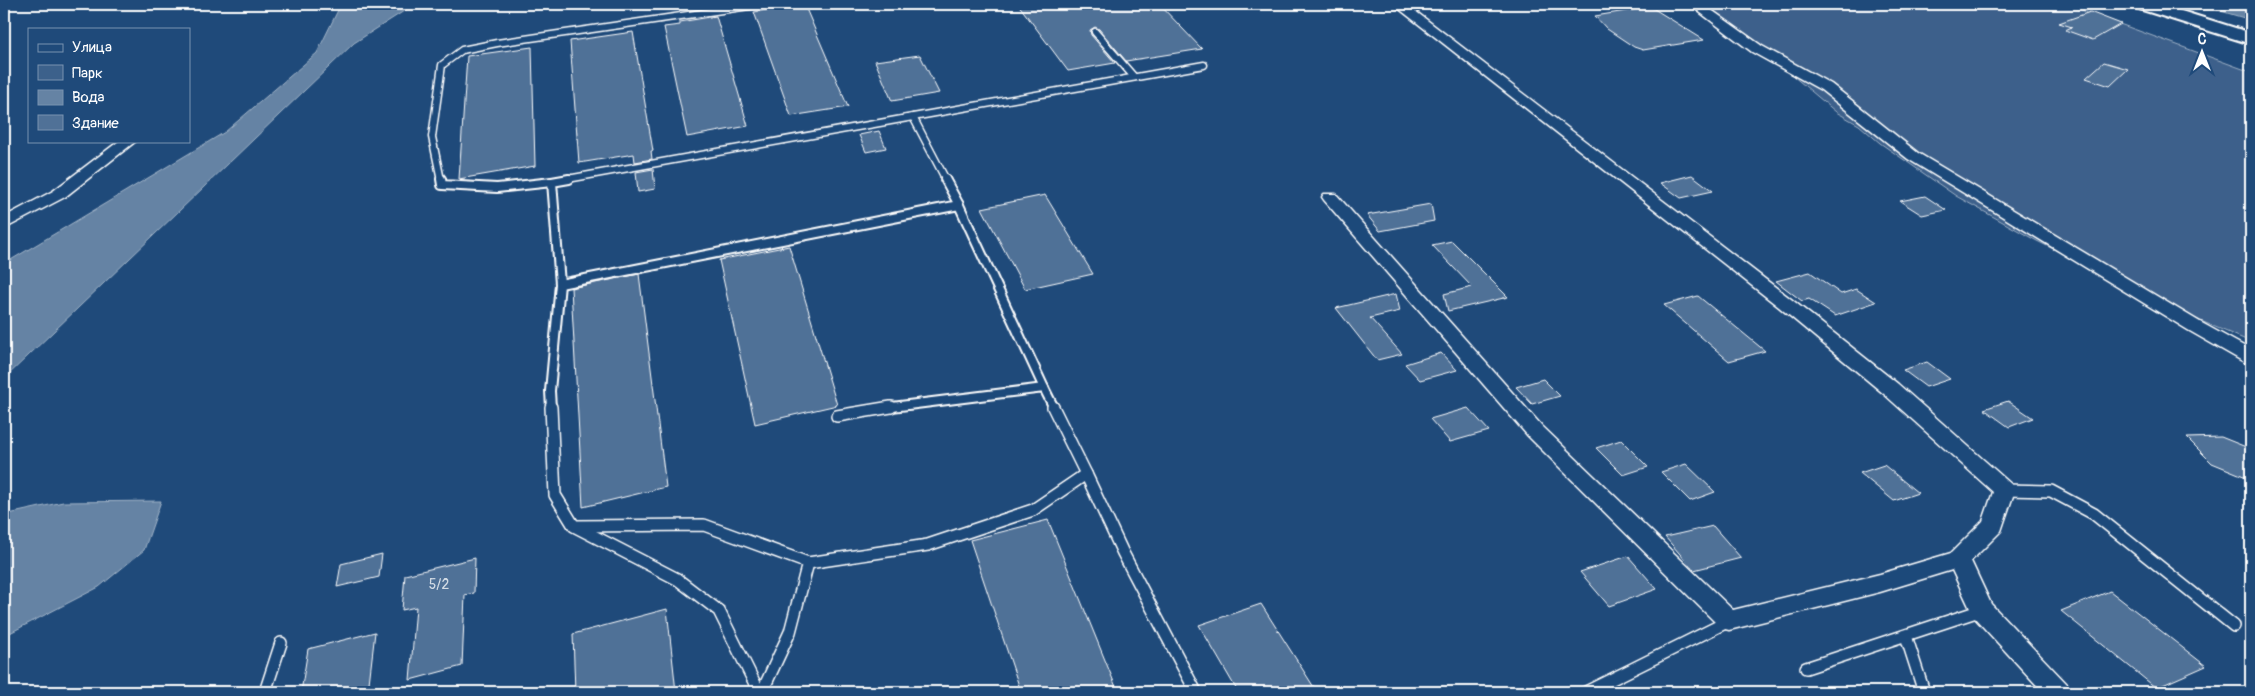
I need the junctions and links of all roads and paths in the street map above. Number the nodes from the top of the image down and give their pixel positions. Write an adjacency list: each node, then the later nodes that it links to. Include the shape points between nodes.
1 (763, 4): 11 (lane, via 497,43 462,50 442,65 432,138 442,185 497,188)
2 (1399, 4): 20 (street, via 1785,303 1891,389)
3 (1695, 4): 16 (street, via 1757,49 1826,88 1913,156)
4 (2142, 4): 6 (main road)
5 (1095, 32): 8 (lane)
6 (2251, 39)
7 (1204, 65): 8 (lane)
8 (1134, 77): 9 (lane)
9 (913, 117): 11 (lane); 13 (lane)
10 (128, 142): 14 (street, via 59,194)
11 (552, 182): 15 (lane)
12 (1330, 197): 25 (street, via 1535,431)
13 (958, 205): 15 (lane); 17 (lane)
14 (4, 224)
15 (560, 284): 21 (lane, via 550,391 555,495)
16 (2251, 358)
17 (1044, 388): 18 (lane, via 911,403); 19 (lane)
18 (837, 416)
19 (1086, 474): 23 (lane, via 1033,510 928,545); 32 (lane, via 1123,553)
20 (2004, 490): 22 (street, via 1993,525); 26 (lane, via 2052,491 2094,514)
21 (574, 526): 23 (lane, via 704,525); 31 (lane, via 677,579 719,611)
22 (1959, 559): 24 (street); 25 (street, via 1880,583)
23 (808, 564): 31 (lane, via 790,632)
24 (1982, 610): 27 (lane); 35 (street)
25 (1729, 621): 33 (lane)
26 (2234, 626)
27 (1906, 636): 29 (lane); 34 (lane)
28 (281, 643): 30 (lane)
29 (1806, 668)
30 (265, 692)
31 (761, 692)
32 (1196, 692)
33 (1586, 692)
34 (1924, 692)
35 (2060, 692)

